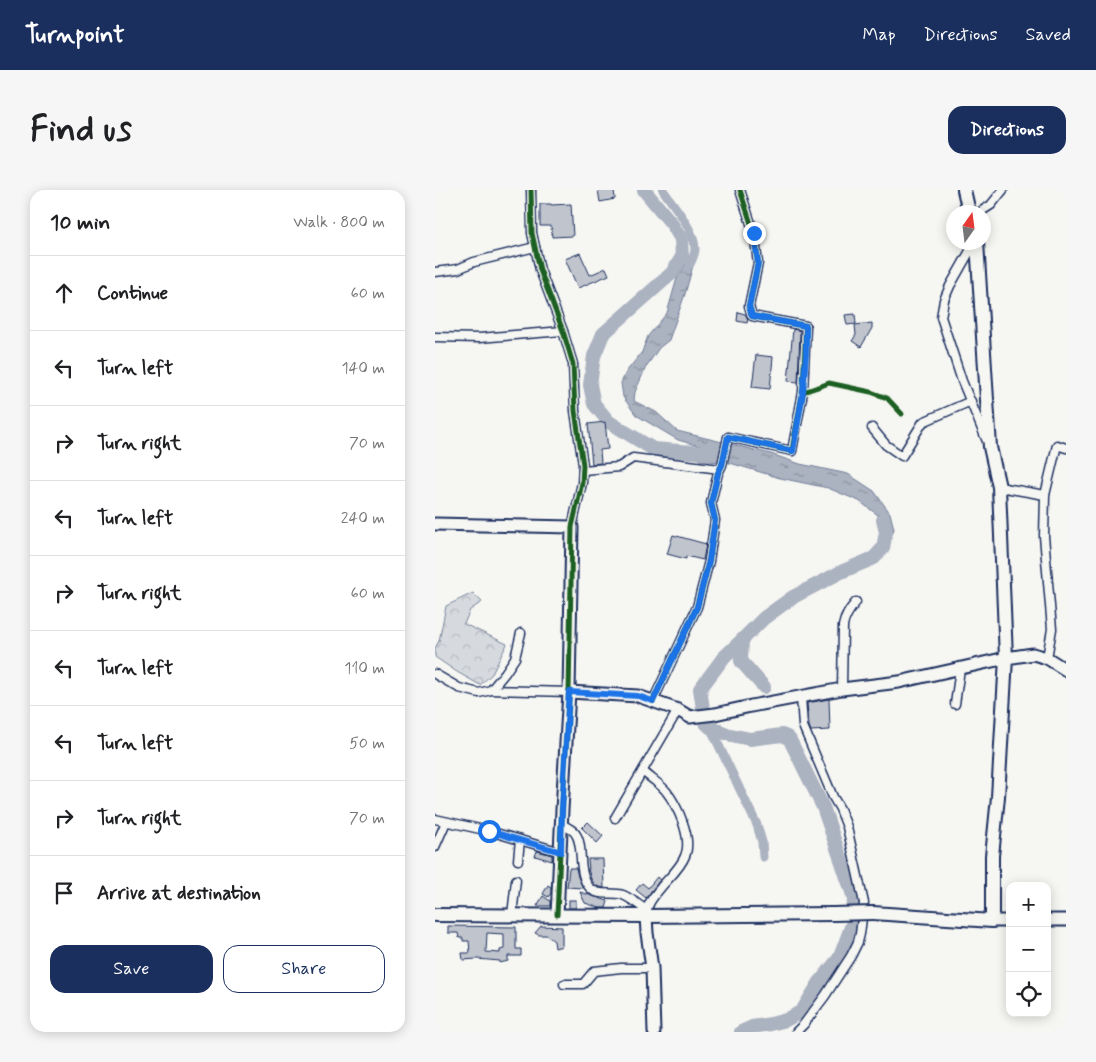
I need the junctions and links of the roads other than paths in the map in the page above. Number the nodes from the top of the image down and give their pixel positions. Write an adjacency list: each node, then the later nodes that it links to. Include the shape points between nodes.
1 (531, 190): 7 (street, via 531,233)
2 (740, 190): 17 (street, via 754,233 758,263 749,306 752,316 806,326 806,354 793,451 728,437)
3 (964, 190): 5 (main road)
4 (1003, 190): 6 (street)
5 (967, 205)
6 (991, 205)
7 (535, 247): 10 (street, via 458,269); 11 (street, via 540,270)
8 (971, 250): 13 (street, via 944,300 941,317)
9 (977, 250): 15 (main road)
10 (435, 272)
11 (563, 331): 12 (street, via 479,338); 18 (street, via 573,364)
12 (435, 337)
13 (971, 401): 14 (street, via 923,422 902,456 886,445); 15 (street)
14 (872, 428)
15 (990, 447): 19 (main road)
16 (1066, 448): 20 (street, via 1057,445)
17 (721, 467): 18 (street, via 633,458 619,467); 34 (street, via 711,503 715,520 697,607)
18 (583, 470): 22 (street)
19 (999, 487): 20 (street); 25 (main road)
20 (1045, 494): 26 (street, via 1044,536 1052,629)
21 (435, 524): 22 (street)
22 (571, 527): 32 (street)
23 (856, 602): 31 (street, via 843,626)
24 (521, 633): 30 (street, via 515,658)
25 (1006, 658): 26 (street, via 1033,654); 27 (street); 53 (main road, via 992,856)
26 (1047, 658): 28 (street)
27 (960, 669): 31 (street); 35 (street)
28 (1066, 670)
29 (435, 674): 30 (street, via 459,688 479,693)
30 (491, 690): 32 (street)
31 (842, 690): 33 (street)
32 (569, 692): 34 (street, via 638,696); 41 (street)
33 (801, 697): 36 (street, via 690,717); 58 (street, via 803,726 847,827 864,903 861,934 851,956 805,1024)
34 (653, 701): 36 (street)
35 (955, 704)
36 (678, 710): 37 (street)
37 (643, 771): 38 (street); 47 (street, via 665,791 682,819 687,840 686,854 681,863 650,900)
38 (615, 818)
39 (435, 819): 40 (street)
40 (446, 822): 42 (street); 43 (street)
41 (562, 824): 44 (street); 47 (street, via 575,833 579,842 583,877 588,887 594,892 622,894)
42 (520, 840): 44 (street); 45 (street)
43 (435, 847)
44 (561, 852): 50 (street)
45 (518, 860)
46 (516, 880): 49 (street)
47 (646, 913): 50 (main road); 53 (main road, bridge, via 873,913); 55 (street)
48 (435, 915): 49 (main road)
49 (512, 915): 50 (main road)
50 (557, 915)
51 (1051, 920): 52 (street)
52 (1066, 920)
53 (992, 921): 54 (street)
54 (1006, 921)
55 (652, 968): 56 (street, via 594,971 583,984); 57 (street)
56 (564, 984)
57 (654, 1032)
58 (796, 1032)

